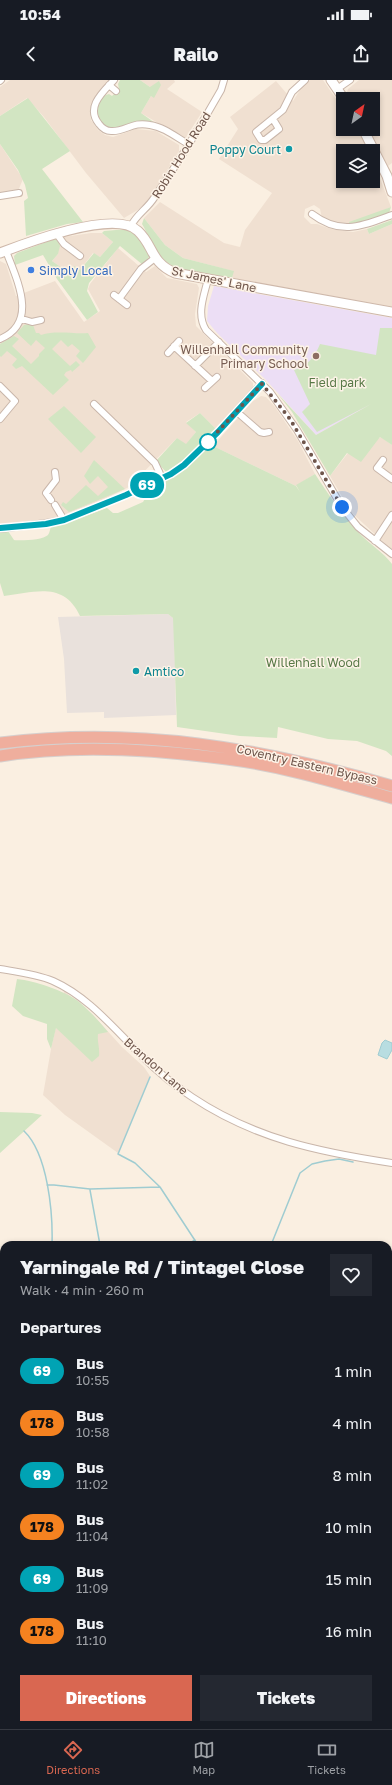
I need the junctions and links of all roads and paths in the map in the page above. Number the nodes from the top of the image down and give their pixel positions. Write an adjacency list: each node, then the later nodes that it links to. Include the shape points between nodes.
1 (114, 80): 6 (street)
2 (224, 80): 12 (street, Robin Hood Road, via 221,90)
3 (304, 80): 10 (street, via 292,92 283,110)
4 (331, 80): 7 (street)
5 (350, 80): 7 (street)
6 (109, 85): 8 (street); 12 (street, via 96,102 94,109 101,127 113,132 132,125 150,125 161,128)
7 (338, 89): 9 (street)
8 (116, 91)
9 (340, 92)
10 (273, 119)
11 (367, 136): 13 (street)
12 (188, 144): 19 (street, Robin Hood Road, via 154,199)
13 (389, 175): 14 (street)
14 (392, 192)
15 (19, 193): 16 (street)
16 (0, 196)
17 (312, 214): 18 (street, via 328,224 344,228 353,228)
18 (392, 215)
19 (131, 226): 20 (street, via 106,225); 23 (street, St James' Lane, via 140,233)
20 (56, 233): 21 (street); 22 (street, via 64,244)
21 (3, 252): 29 (street, via 22,300)
22 (80, 256)
23 (155, 258): 24 (street, St James' Lane, via 162,266 175,273); 26 (street, via 141,270)
24 (208, 279): 28 (street, St James' Lane); 33 (street, via 201,320 206,330)
25 (114, 295): 26 (street)
26 (119, 299): 27 (street)
27 (127, 305)
28 (392, 312)
29 (22, 319): 30 (street, via 32,322); 31 (street, via 13,331)
30 (41, 320)
31 (0, 339)
32 (179, 341): 34 (street)
33 (219, 342): 36 (street); 37 (street)
34 (174, 346): 35 (street); 36 (street)
35 (168, 353)
36 (195, 366): 39 (street, via 214,379)
37 (262, 384): 41 (street); 51 (street, via 290,419 342,507 358,527)
38 (0, 386): 42 (street, via 15,401)
39 (205, 388)
40 (94, 404): 46 (street, via 155,464)
41 (237, 412): 43 (street, via 260,432); 46 (street, via 184,465)
42 (0, 419)
43 (269, 432)
44 (383, 460): 47 (street, via 377,468)
45 (55, 472): 49 (street, via 56,480 46,493)
46 (162, 478): 49 (street)
47 (392, 479)
48 (392, 515): 51 (street)
49 (64, 520): 50 (street)
50 (0, 528)
51 (374, 541): 52 (street)
52 (392, 554)
53 (0, 743): 55 (highway, Coventry Eastern Bypass, via 78,737 140,738 206,744 264,753)
54 (0, 756): 56 (highway, Coventry Eastern Bypass, via 89,749 151,751 228,759 291,771)
55 (392, 786)
56 (392, 798)
57 (0, 969): 58 (street, Brandon Lane, via 34,975 68,989 95,1010 170,1082 241,1125 311,1149)
58 (392, 1163)

